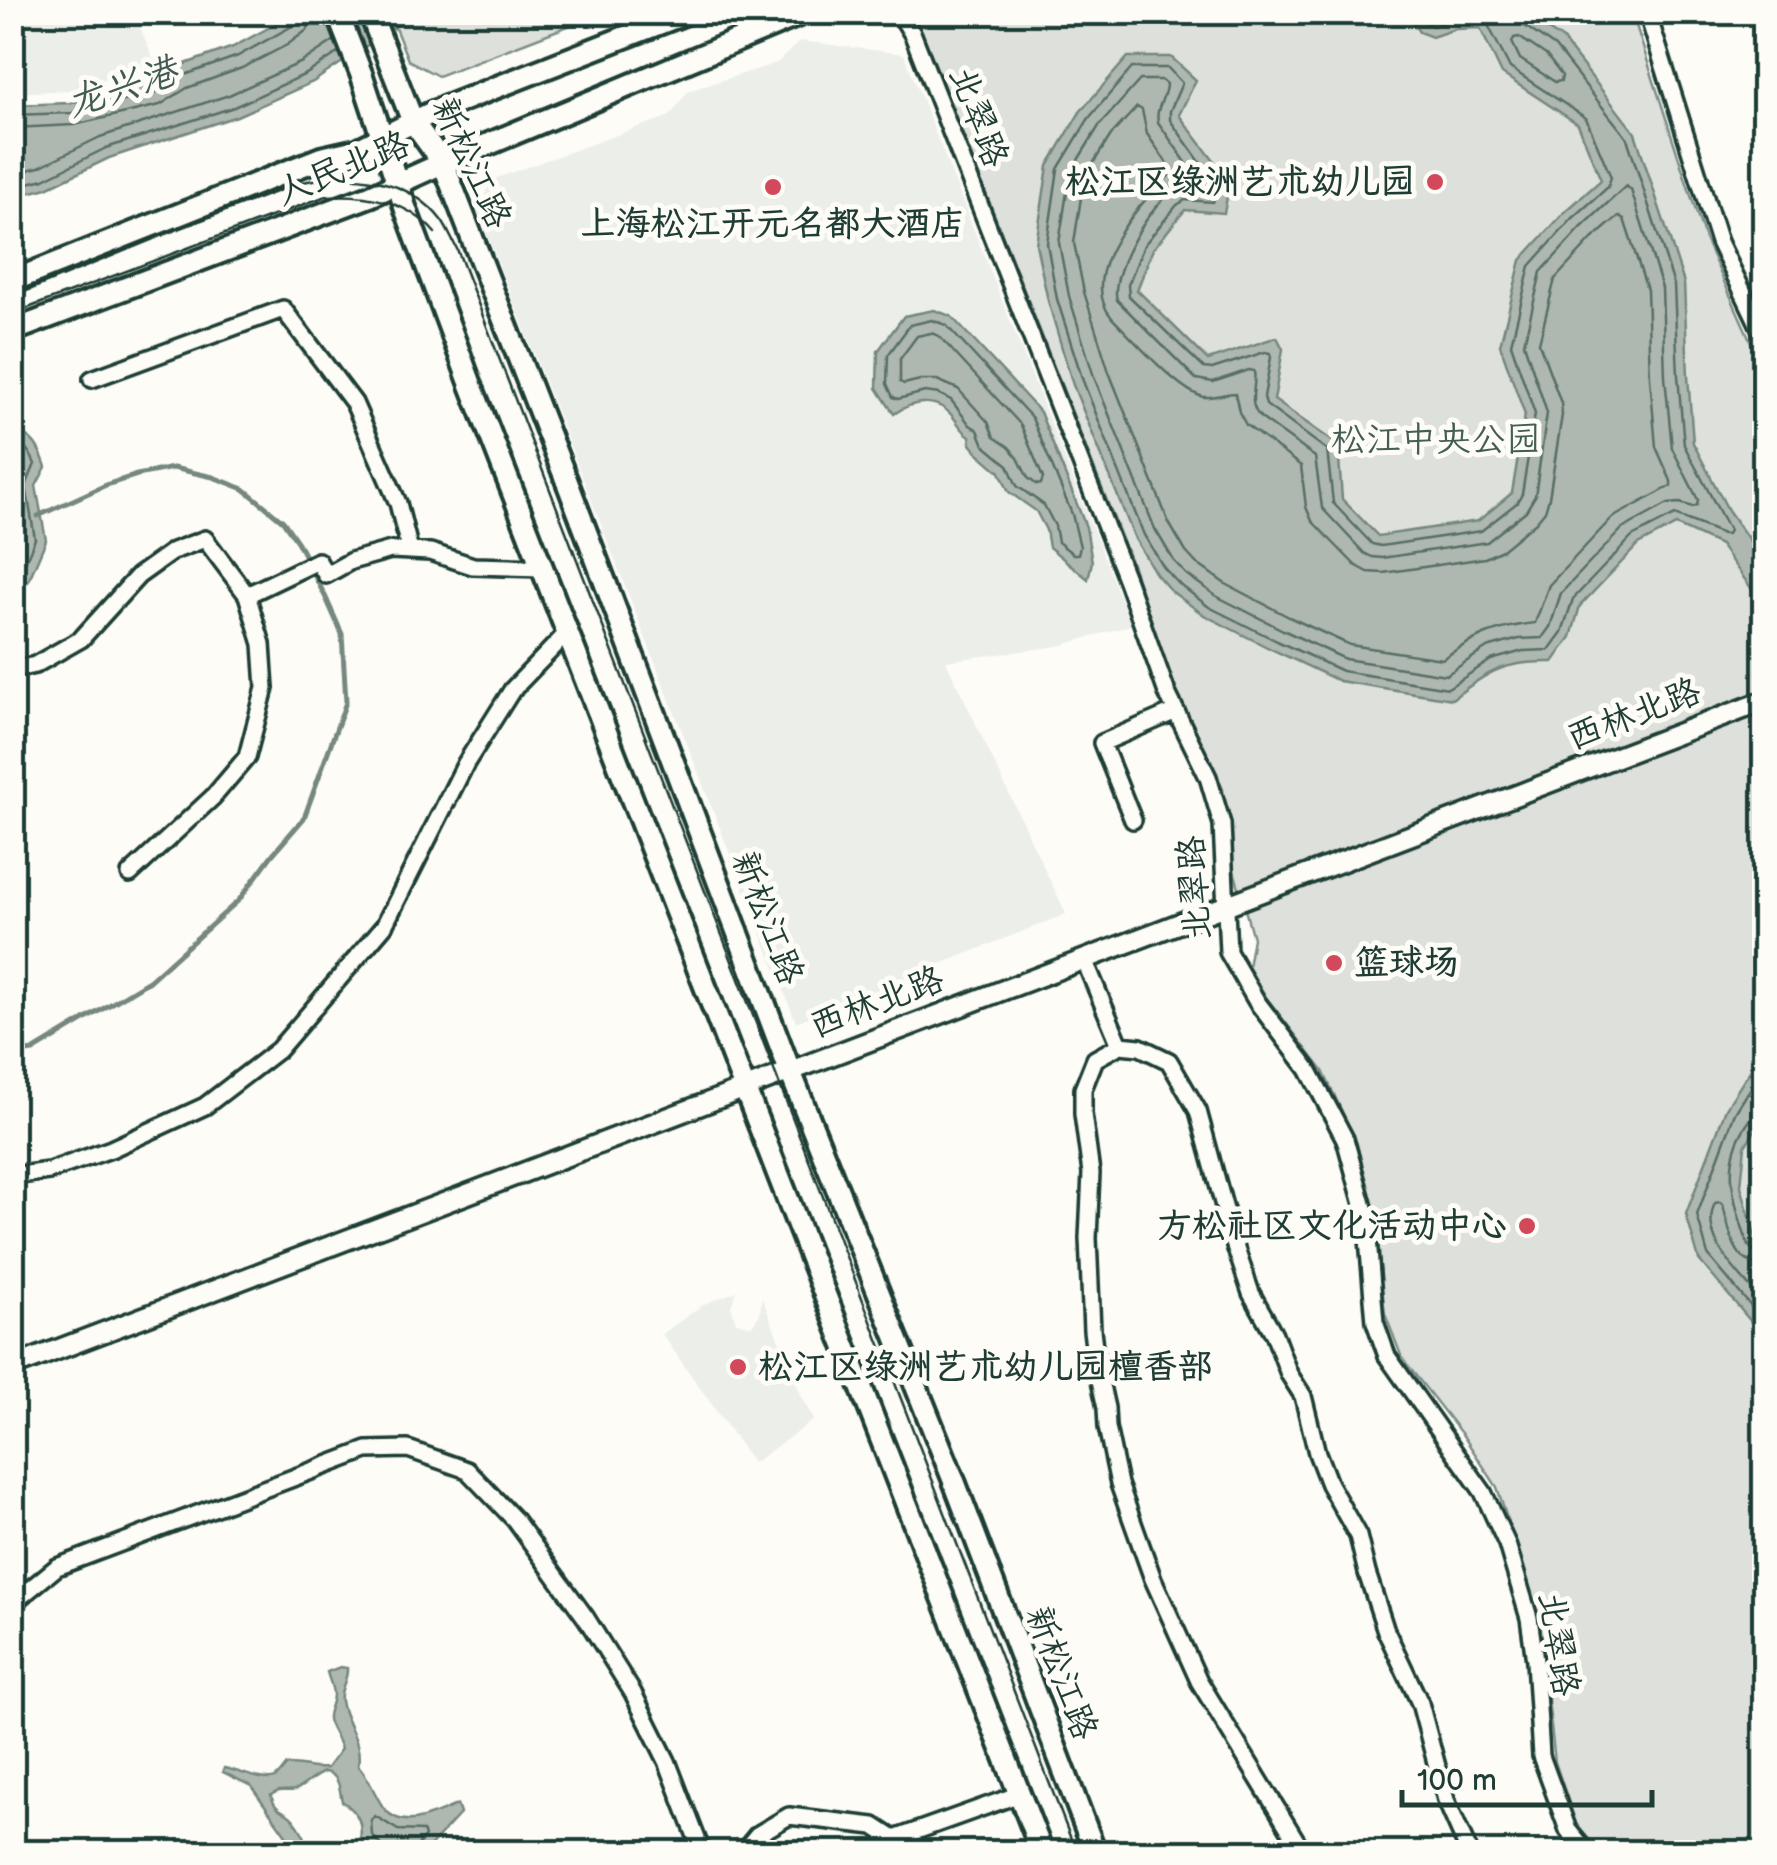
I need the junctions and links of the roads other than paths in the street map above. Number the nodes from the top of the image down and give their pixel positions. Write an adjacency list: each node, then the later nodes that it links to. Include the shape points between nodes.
1 (337, 12): 8 (main road, 新松江路)
2 (370, 12): 7 (main road, 新松江路)
3 (689, 12): 7 (main road, 人民北路)
4 (806, 12): 9 (main road, 人民北路)
5 (899, 12): 21 (street, 北翠路, via 914,35)
6 (1648, 12): 13 (street, via 1719,242)
7 (413, 122): 8 (main road, 人民北路); 9 (main road, 新松江路)
8 (382, 138): 10 (main road, 新松江路); 11 (main road, 人民北路)
9 (443, 163): 10 (main road, 人民北路); 27 (main road, 新松江路)
10 (397, 184): 12 (main road, 人民北路); 16 (main road, 新松江路)
11 (12, 281)
12 (12, 330)
13 (1764, 336)
14 (92, 379): 15 (street, via 284,308 354,403 398,504)
15 (410, 551): 16 (street, via 472,566); 17 (street, via 351,561 326,575 310,565)
16 (544, 568): 18 (main road, 新松江路)
17 (247, 595): 19 (street, via 205,539 138,576 81,639 36,665); 23 (street, via 266,688 247,758)
18 (568, 632): 28 (main road, 新松江路); 29 (street, via 512,690 466,763 384,926 278,1050 205,1106 112,1150)
19 (12, 670)
20 (1764, 700): 24 (street, 西林北路)
21 (1176, 711): 22 (street, via 1102,743); 24 (street, 北翠路, via 1222,824)
22 (1132, 820)
23 (130, 874)
24 (1227, 904): 25 (street, 西林北路); 40 (street, 北翠路, via 1228,952 1308,1069 1345,1140 1366,1216 1375,1322 1387,1356 1483,1492 1507,1544 1536,1661 1541,1756 1568,1830)
25 (1084, 959): 26 (street); 27 (street, 西林北路)
26 (1120, 1045): 38 (street, via 1095,1059 1083,1089 1092,1330 1119,1484 1199,1681); 39 (street, via 1169,1061 1198,1111 1251,1293 1302,1396 1328,1484 1358,1536 1386,1631 1420,1703 1446,1800)
27 (790, 1072): 28 (street, 西林北路); 37 (main road, 新松江路)
28 (745, 1089): 30 (street, 西林北路); 32 (main road, 新松江路)
29 (12, 1176)
30 (12, 1367)
31 (12, 1612): 34 (street, via 19,1598 57,1568 108,1546 367,1450 408,1449 467,1470 515,1520 633,1693)
32 (1020, 1794): 33 (street); 36 (main road, 新松江路)
33 (890, 1846): 35 (street, via 874,1826 789,1816)
34 (702, 1852)
35 (743, 1852)
36 (1042, 1852)
37 (1095, 1852)
38 (1303, 1852)
39 (1470, 1852)
40 (1586, 1852)

